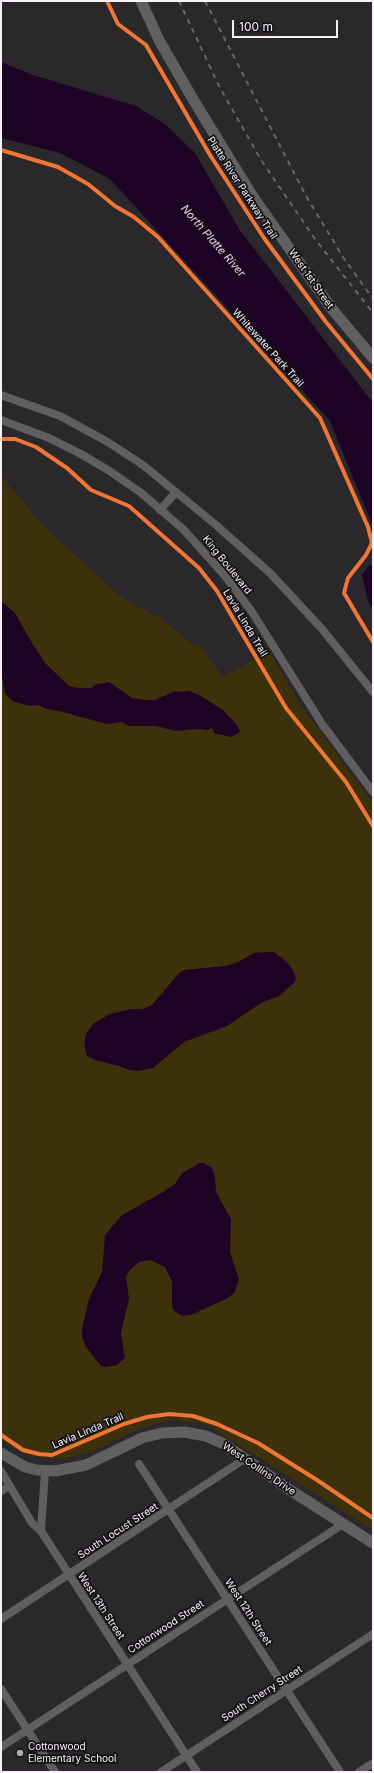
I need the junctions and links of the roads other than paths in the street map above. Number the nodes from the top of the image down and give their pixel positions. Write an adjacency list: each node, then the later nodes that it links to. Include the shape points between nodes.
1 (141, 1): 2 (main road, West 1st Street, via 160,42 253,197 332,309)
2 (373, 358)
3 (1, 395): 5 (street, King Boulevard, via 60,416 106,441 143,465)
4 (1, 420): 6 (street, King Boulevard, via 79,453 140,492)
5 (176, 492): 6 (street); 7 (street, King Boulevard, via 270,573 322,629)
6 (160, 510): 8 (street, King Boulevard, via 183,529 226,577 252,612 322,724)
7 (373, 692)
8 (373, 792)
9 (1, 1453): 13 (main road, West Collins Drive, via 25,1466)
10 (246, 1458): 13 (main road, West Collins Drive, via 206,1436 184,1432 162,1433 142,1438 86,1465); 16 (street, South Locust Street); 17 (main road, West Collins Drive, via 292,1492)
11 (139, 1464): 16 (street, West 12th Street)
12 (1, 1471): 14 (street, West 13th Street)
13 (45, 1472): 18 (street)
14 (9, 1486): 15 (street); 18 (street, West 13th Street, via 32,1522)
15 (1, 1491)
16 (168, 1510): 20 (street, South Locust Street); 21 (street, West 12th Street)
17 (343, 1524): 19 (main road, West Collins Drive); 21 (street, Cottonwood Street)
18 (41, 1531): 20 (street, West 13th Street)
19 (373, 1543)
20 (69, 1575): 22 (street, South Locust Street); 24 (street, West 13th Street)
21 (228, 1600): 24 (street, Cottonwood Street); 26 (street, West 12th Street)
22 (1, 1619)
23 (373, 1634): 26 (street, South Cherry Street)
24 (128, 1664): 27 (street, Cottonwood Street); 29 (street, West 13th Street)
25 (1, 1688): 27 (street)
26 (286, 1690): 29 (street, South Cherry Street); 34 (street, West 12th Street)
27 (27, 1730): 28 (street, Cottonwood Street); 31 (street)
28 (1, 1747)
29 (187, 1756): 32 (street, South Cherry Street); 33 (street, West 13th Street)
30 (373, 1763): 35 (street)
31 (55, 1772)
32 (161, 1772)
33 (197, 1772)
34 (340, 1772)
35 (358, 1772)

